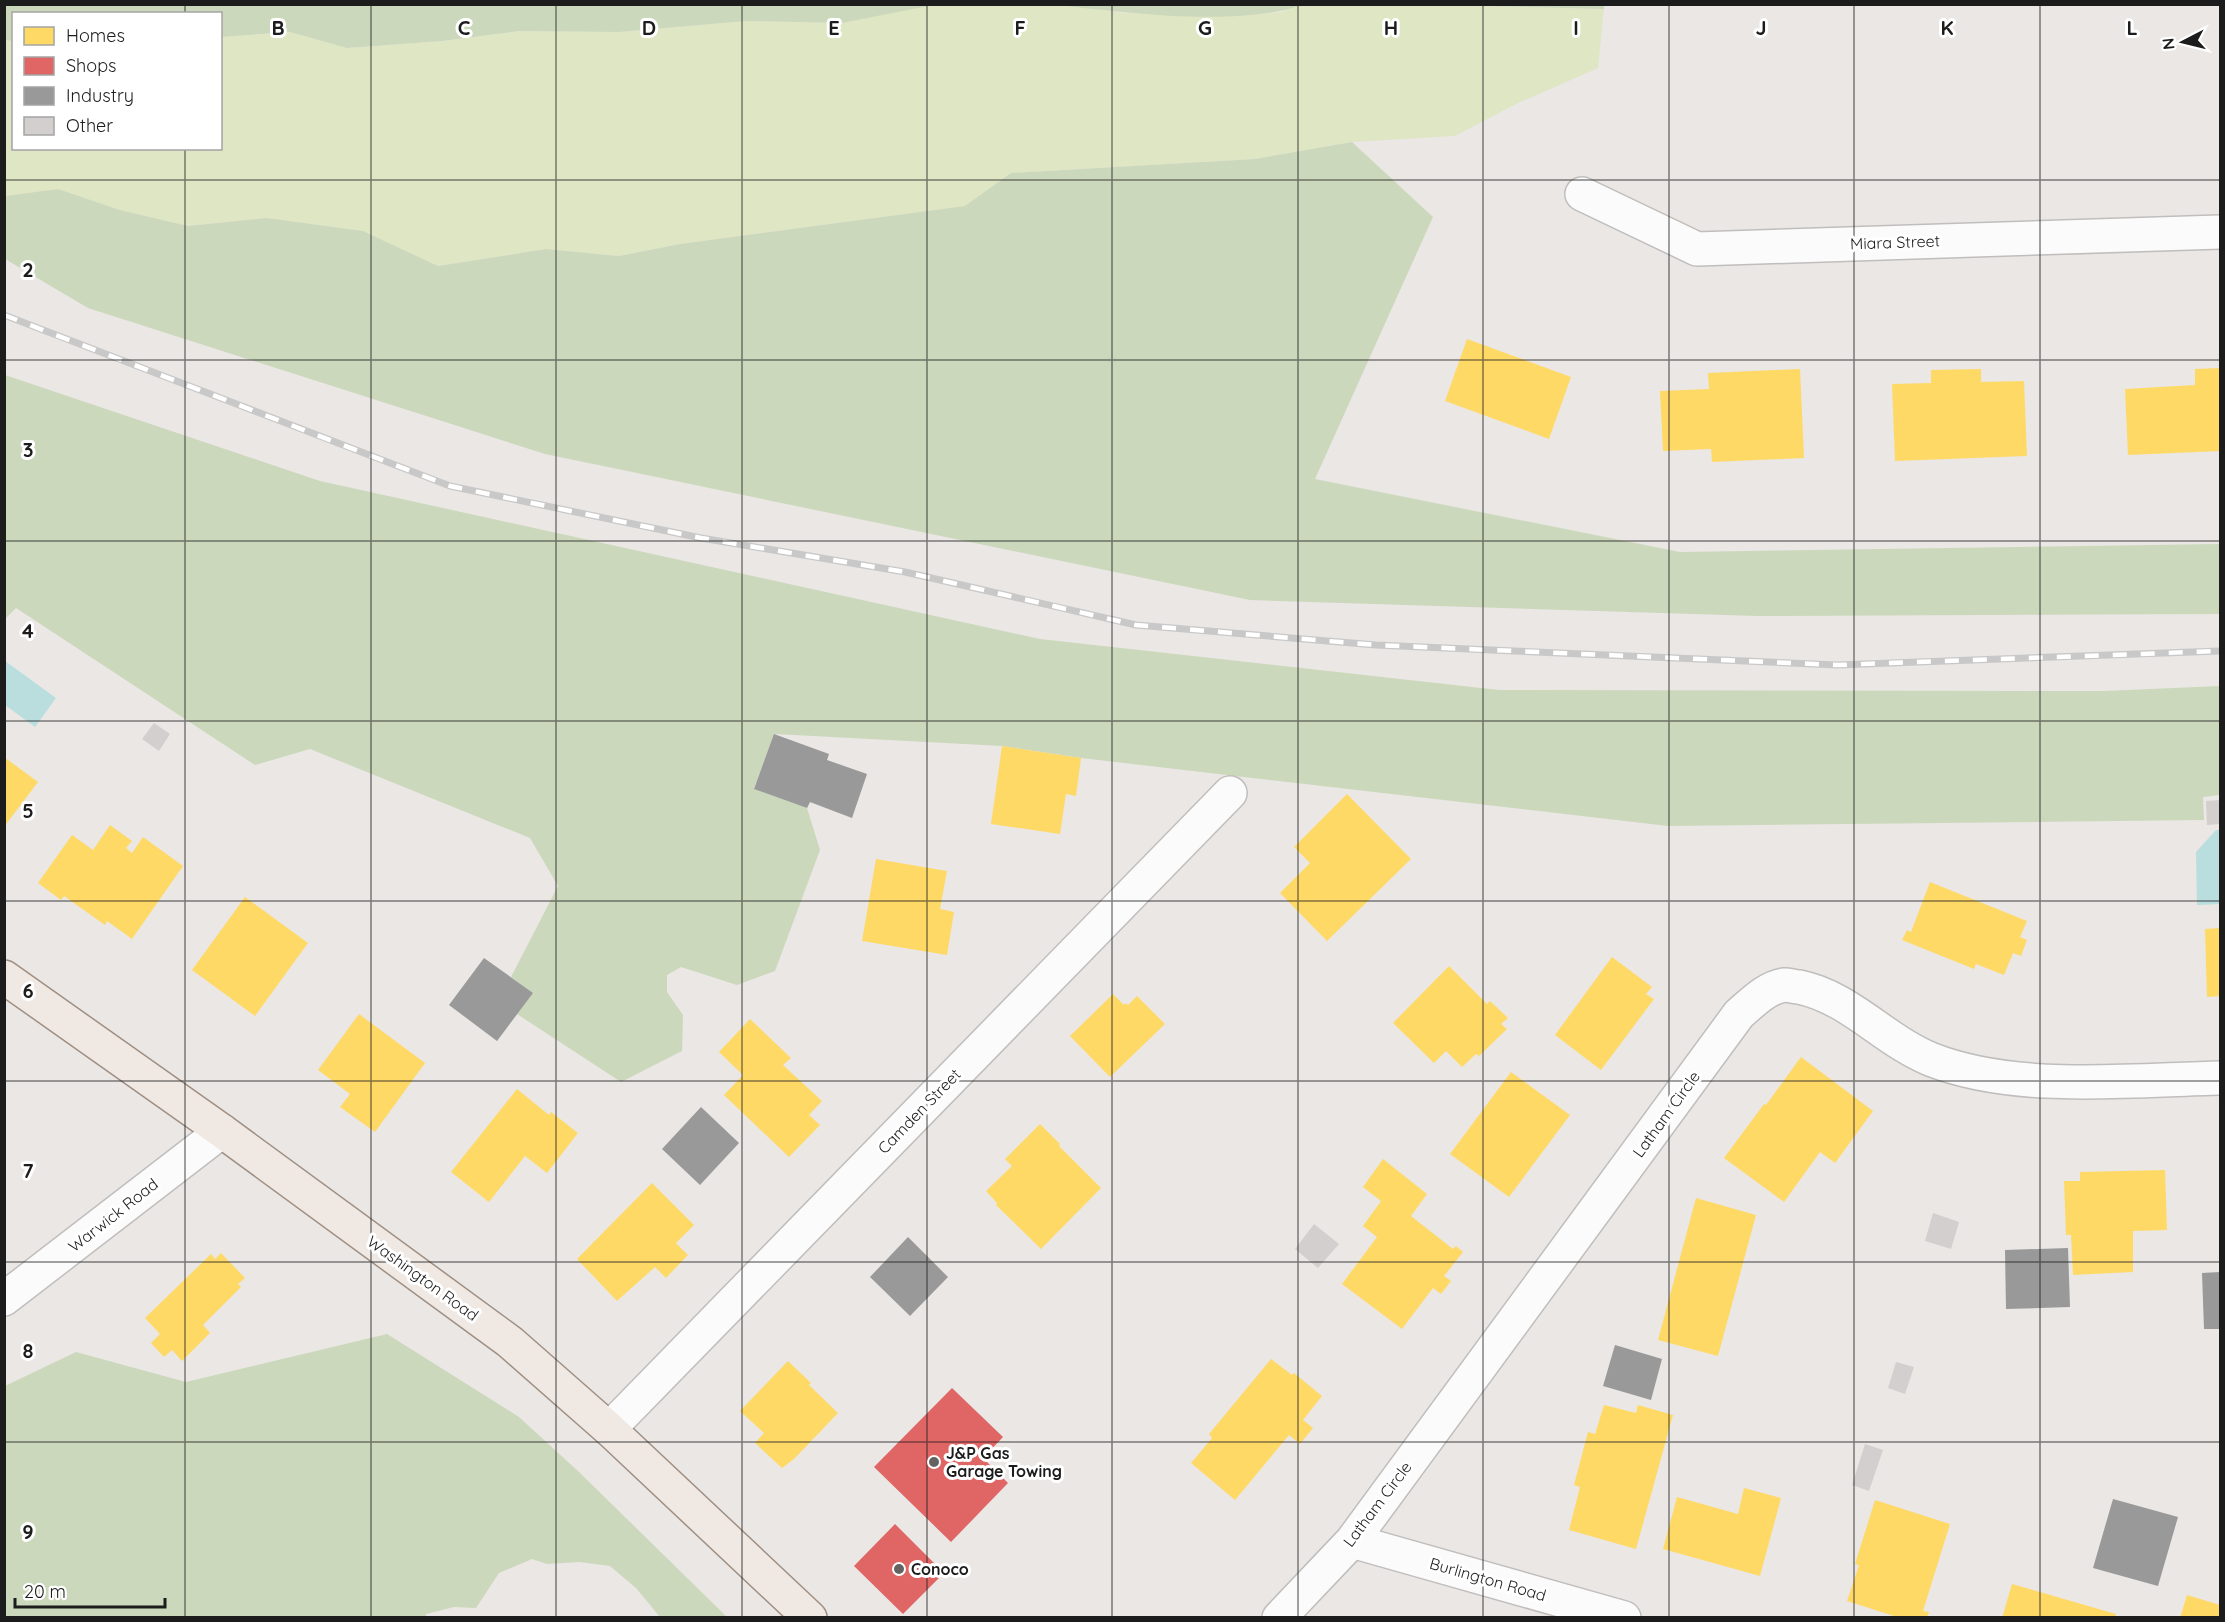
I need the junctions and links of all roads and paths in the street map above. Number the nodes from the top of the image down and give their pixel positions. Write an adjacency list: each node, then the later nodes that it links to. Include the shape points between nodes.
1 (1582, 194): 2 (street, Miara Street, via 1697,249)
2 (2220, 232)
3 (1230, 793): 8 (street, Camden Street)
4 (4, 977): 6 (main road, Washington Road)
5 (2220, 1078): 9 (street, Latham Circle, via 2061,1081 1962,1069 1929,1058 1812,990 1785,985 1762,994 1739,1014)
6 (222, 1131): 7 (street, Warwick Road); 8 (main road, Washington Road, via 510,1342)
7 (4, 1299)
8 (609, 1429): 10 (main road, Washington Road)
9 (1352, 1540): 11 (street, Latham Circle); 12 (street, Burlington Road)
10 (810, 1617)
11 (1279, 1617)
12 (1624, 1617)

